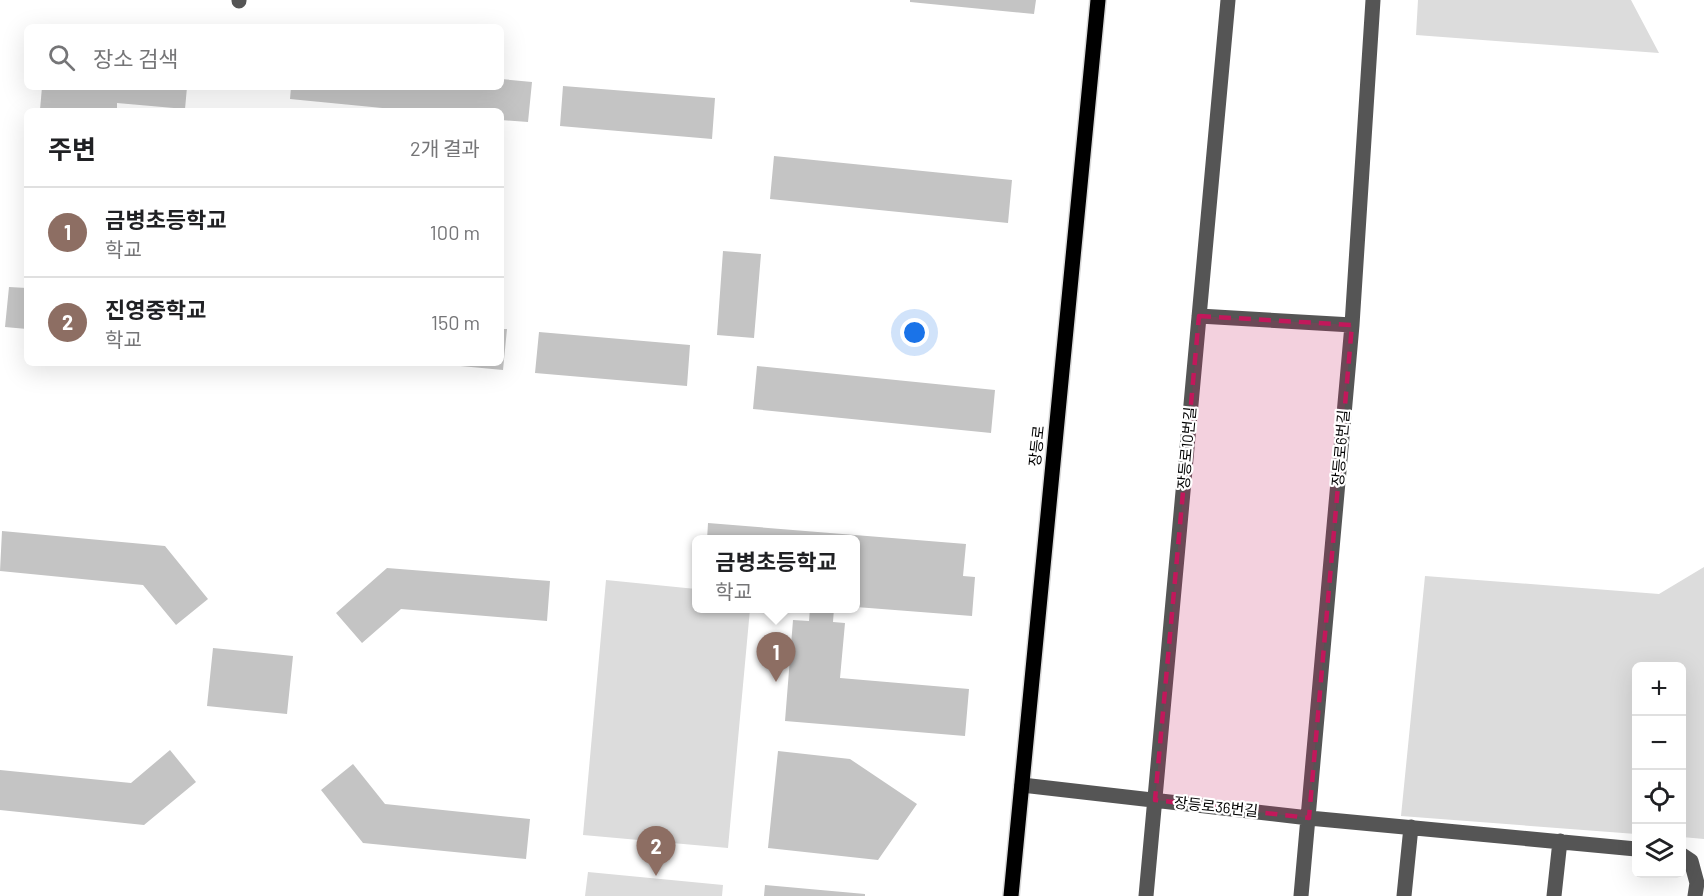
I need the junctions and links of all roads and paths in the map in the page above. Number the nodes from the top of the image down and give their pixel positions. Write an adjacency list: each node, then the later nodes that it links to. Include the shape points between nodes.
1 (1098, 0): 6 (main road, 장등로)
2 (1228, 0): 4 (street, 장등로10번길)
3 (1373, 0): 5 (street, 장등로6번길)
4 (1199, 316): 5 (street); 7 (street, 장등로10번길)
5 (1352, 325): 8 (street, 장등로6번길)
6 (1022, 785): 7 (street, 장등로36번길); 13 (main road, 장등로)
7 (1155, 800): 8 (street, 장등로36번길); 14 (street, 장등로10번길)
8 (1309, 818): 9 (street, 장등로36번길); 15 (street, 장등로6번길)
9 (1411, 827): 10 (street, 장등로36번길); 16 (street)
10 (1560, 841): 11 (street, 장등로36번길); 17 (street)
11 (1632, 849)
12 (1686, 858): 18 (street, via 1697,883)
13 (1011, 896)
14 (1146, 896)
15 (1301, 896)
16 (1404, 896)
17 (1554, 896)
18 (1695, 896)

